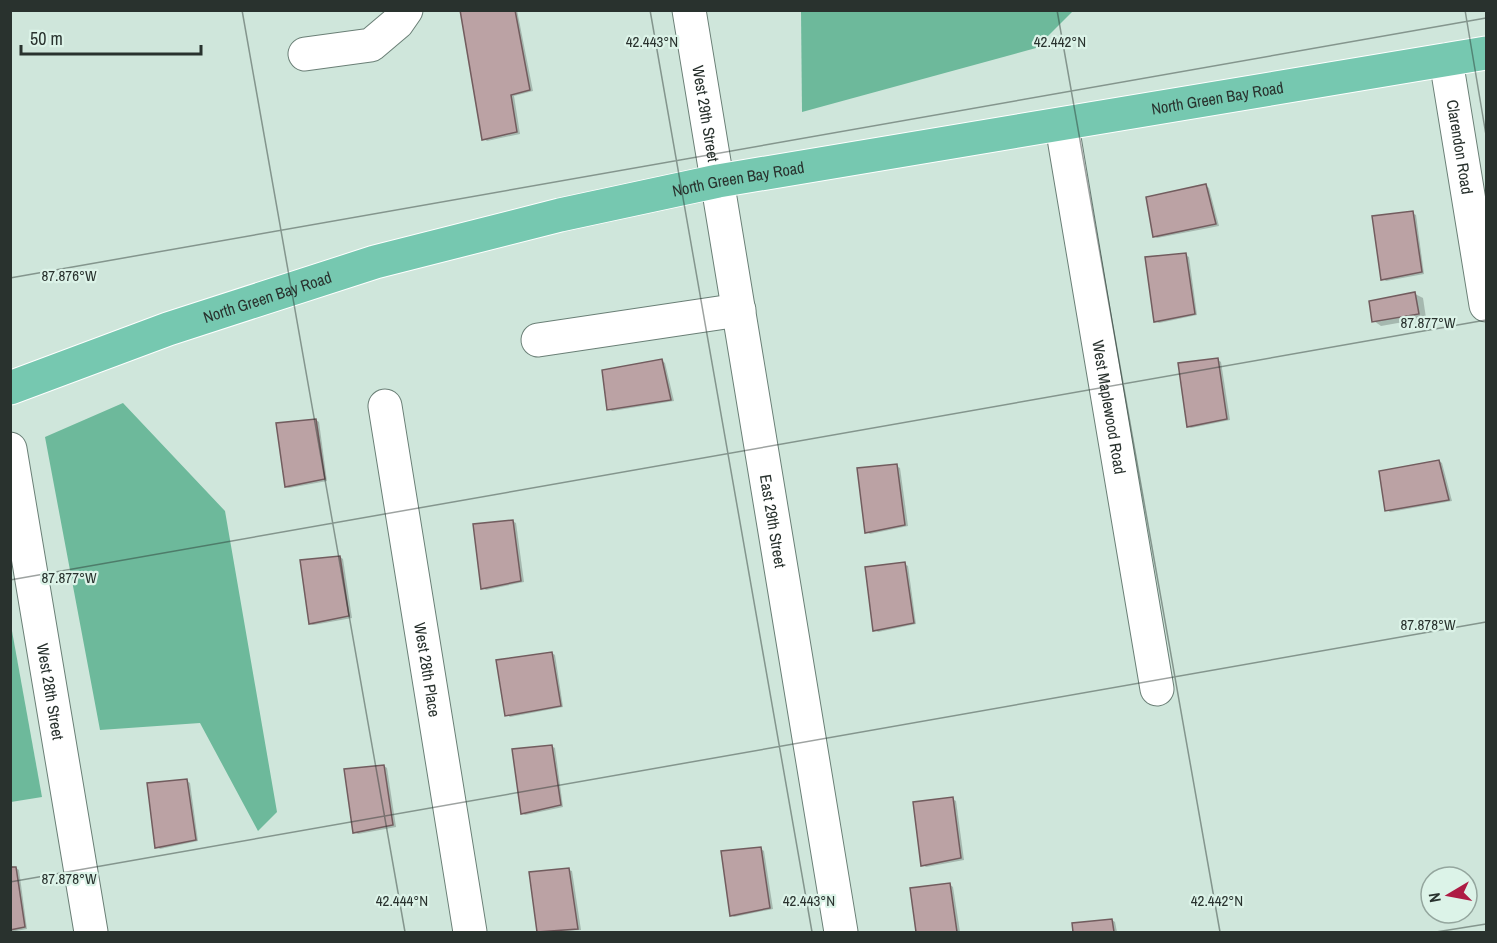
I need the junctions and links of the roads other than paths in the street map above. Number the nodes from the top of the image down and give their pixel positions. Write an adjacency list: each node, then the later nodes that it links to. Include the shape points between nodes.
1 (406, 10): 4 (street, via 371,45)
2 (689, 10): 7 (street, West 29th Street)
3 (1486, 53): 5 (main road, North Green Bay Road)
4 (305, 54)
5 (1446, 60): 6 (main road, North Green Bay Road); 8 (street, Clarendon Road)
6 (1062, 126): 7 (main road, North Green Bay Road); 14 (street, West Maplewood Road)
7 (718, 181): 9 (street, East 29th Street); 11 (main road, North Green Bay Road, via 560,215 375,262 168,329)
8 (1486, 305)
9 (739, 310): 10 (street); 17 (street, East 29th Street)
10 (538, 340)
11 (10, 388)
12 (385, 406): 16 (street, West 28th Place)
13 (10, 449): 15 (street, West 28th Street)
14 (1157, 689)
15 (91, 933)
16 (470, 933)
17 (841, 933)

